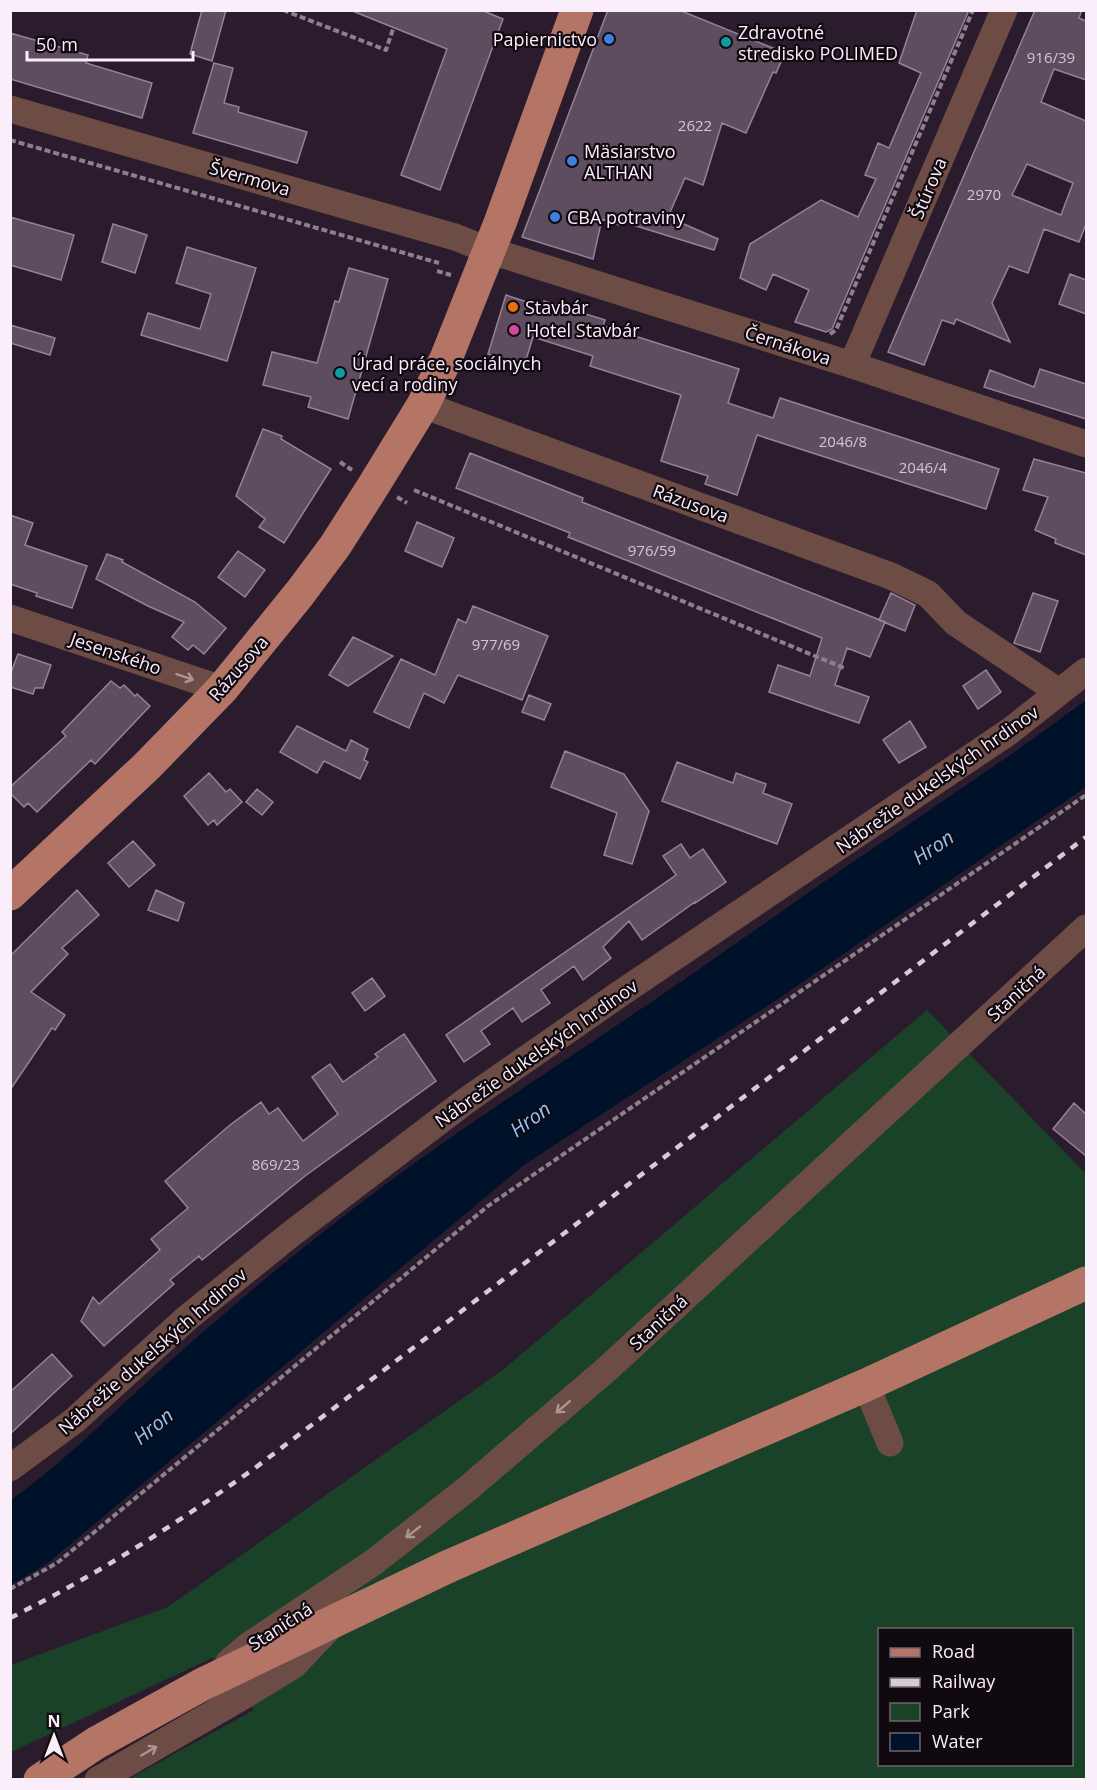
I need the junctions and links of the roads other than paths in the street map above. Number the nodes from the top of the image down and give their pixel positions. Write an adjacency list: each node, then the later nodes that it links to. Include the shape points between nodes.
1 (577, 10): 4 (main road, Rázusova)
2 (1004, 10): 5 (street, Štúrova)
3 (10, 109): 4 (street, Švermova, via 455,237)
4 (488, 250): 5 (street, Černákova); 6 (main road, Rázusova, via 471,300)
5 (852, 365): 7 (street, Černákova)
6 (423, 405): 10 (main road, Rázusova, via 335,546); 11 (street, Rázusova, via 891,576 928,594 956,623)
7 (1086, 444)
8 (10, 618): 10 (street, Jesenského, one-way to 10)
9 (1086, 671): 11 (street, Nábrežie dukelských hrdinov)
10 (222, 689): 12 (main road, Rázusova, via 146,767)
11 (1059, 692): 17 (street, Nábrežie dukelských hrdinov, via 1010,731 467,1100 291,1234 187,1318 75,1420)
12 (10, 894)
13 (1086, 928): 19 (street, Staničná, one-way to 19, via 607,1369 467,1490 374,1562 248,1646)
14 (1086, 1283): 15 (main road)
15 (866, 1385): 16 (street); 18 (main road, via 447,1567)
16 (890, 1443)
17 (10, 1468)
18 (337, 1620): 19 (main road); 21 (street, one-way to 18, via 294,1665)
19 (203, 1684): 20 (main road)
20 (40, 1779)
21 (98, 1779)

